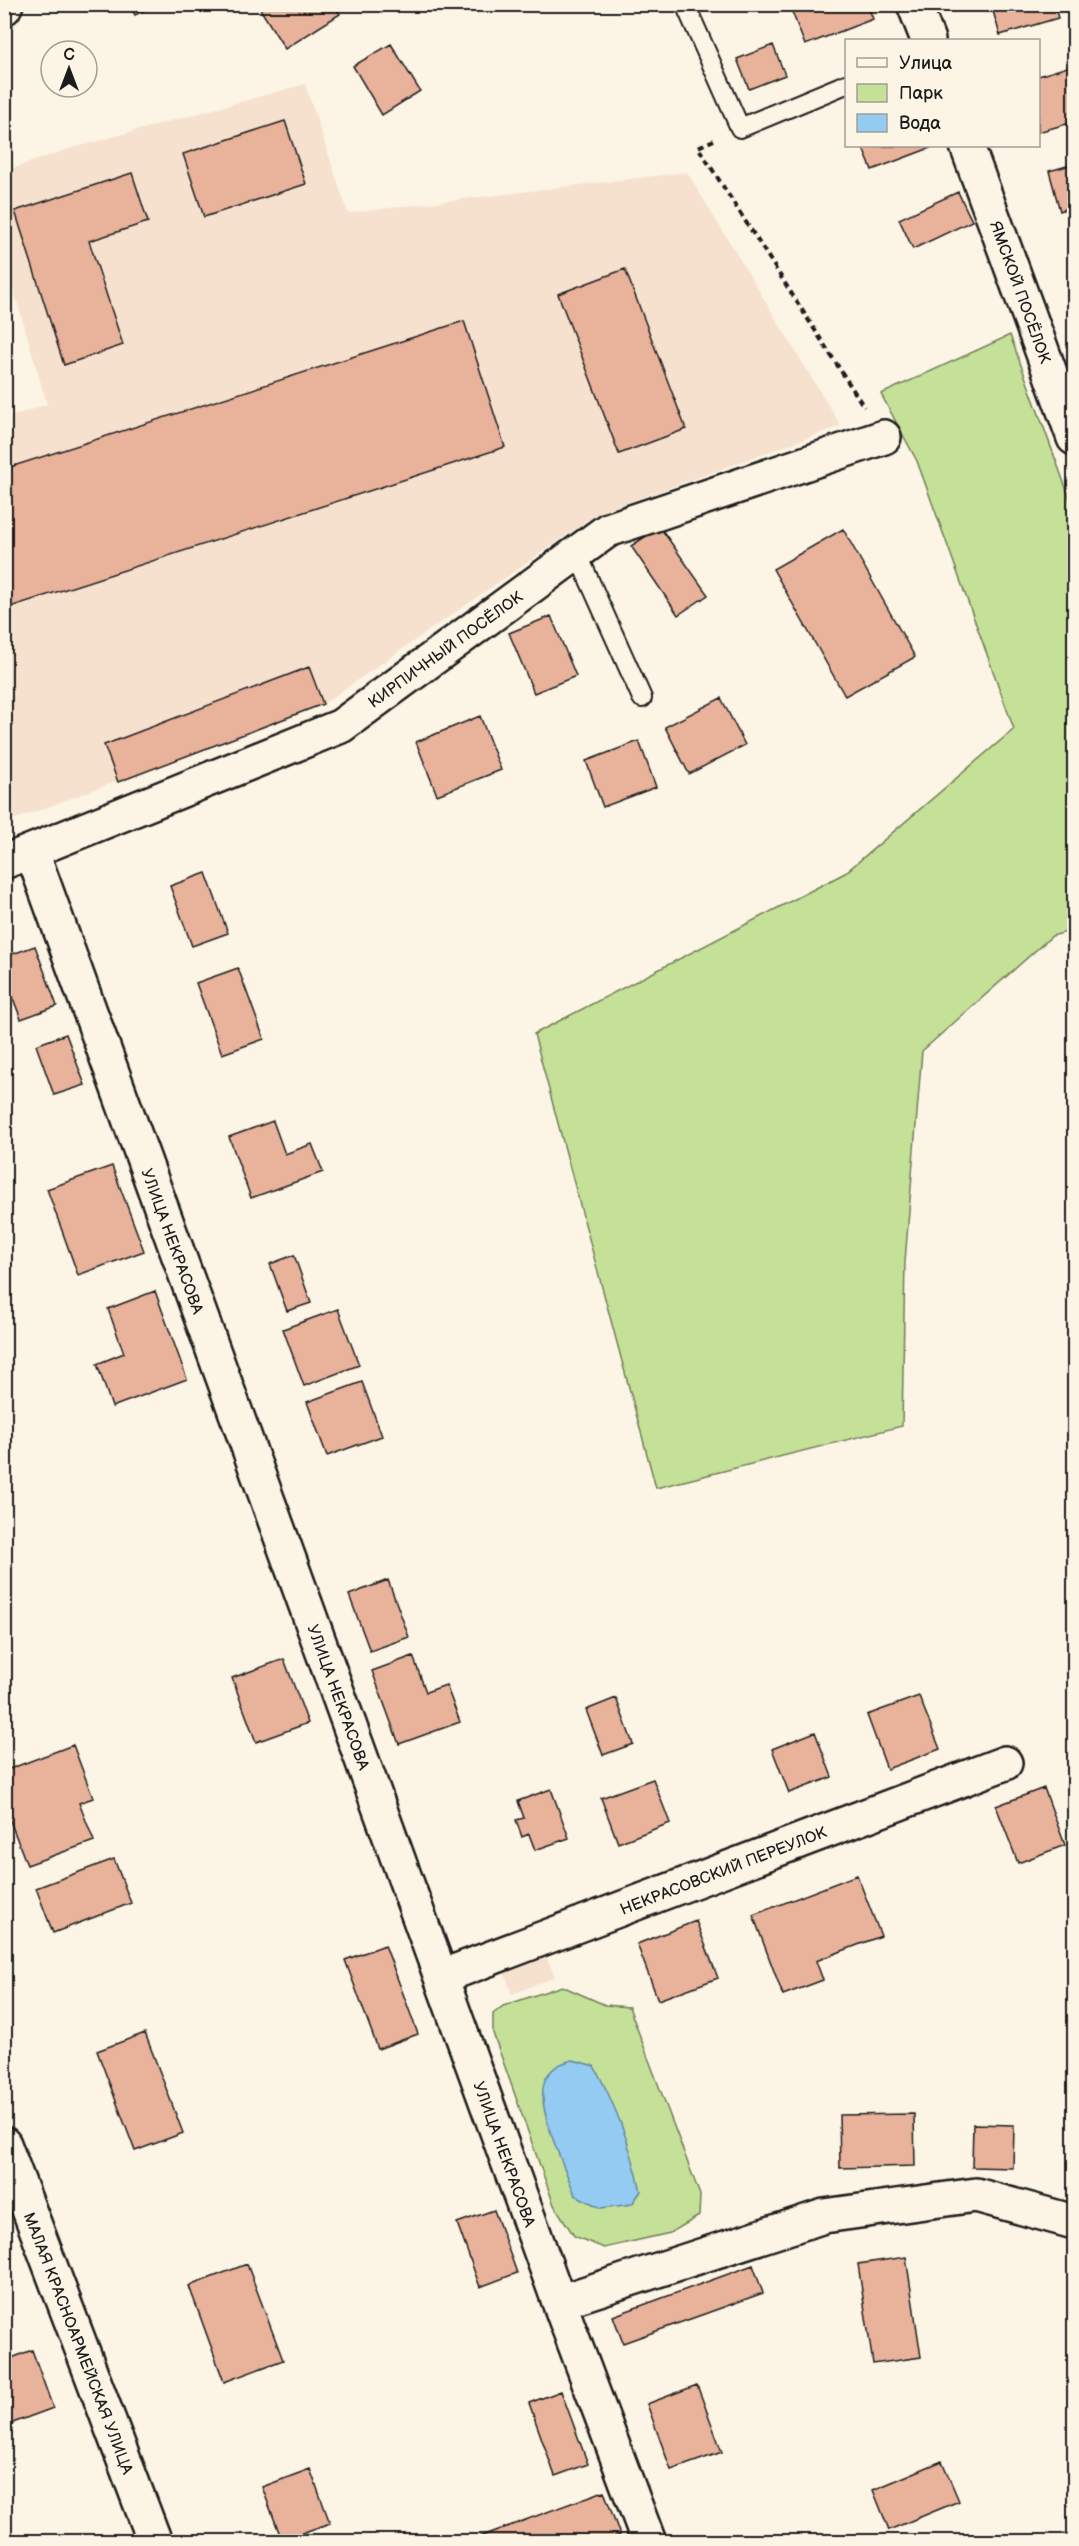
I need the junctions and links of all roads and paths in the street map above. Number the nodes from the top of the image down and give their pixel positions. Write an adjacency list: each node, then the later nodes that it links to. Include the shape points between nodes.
1 (685, 4): 5 (lane)
2 (914, 4): 3 (street)
3 (928, 39)
4 (845, 84): 5 (lane)
5 (740, 128): 8 (path, via 698,147)
6 (966, 147): 7 (street, ЯМСКОЙ ПОСЁЛОК)
7 (1065, 386): 9 (street, ЯМСКОЙ ПОСЁЛОК)
8 (884, 438): 10 (street, КИРПИЧНЫЙ ПОСЁЛОК, via 608,530)
9 (1074, 438)
10 (577, 553): 11 (lane); 12 (street, КИРПИЧНЫЙ ПОСЁЛОК, via 341,726)
11 (642, 698)
12 (18, 857): 14 (street, УЛИЦА НЕКРАСОВА)
13 (1005, 1763): 14 (street, НЕКРАСОВСКИЙ ПЕРЕУЛОК)
14 (441, 1977): 17 (street, УЛИЦА НЕКРАСОВА)
15 (4, 2144): 19 (street, МАЛАЯ КРАСНОАРМЕЙСКАЯ УЛИЦА)
16 (1074, 2222): 17 (street, via 976,2195 824,2216)
17 (559, 2302): 20 (street, УЛИЦА НЕКРАСОВА)
18 (1074, 2525): 21 (path)
19 (154, 2541)
20 (649, 2541)
21 (1065, 2541)

